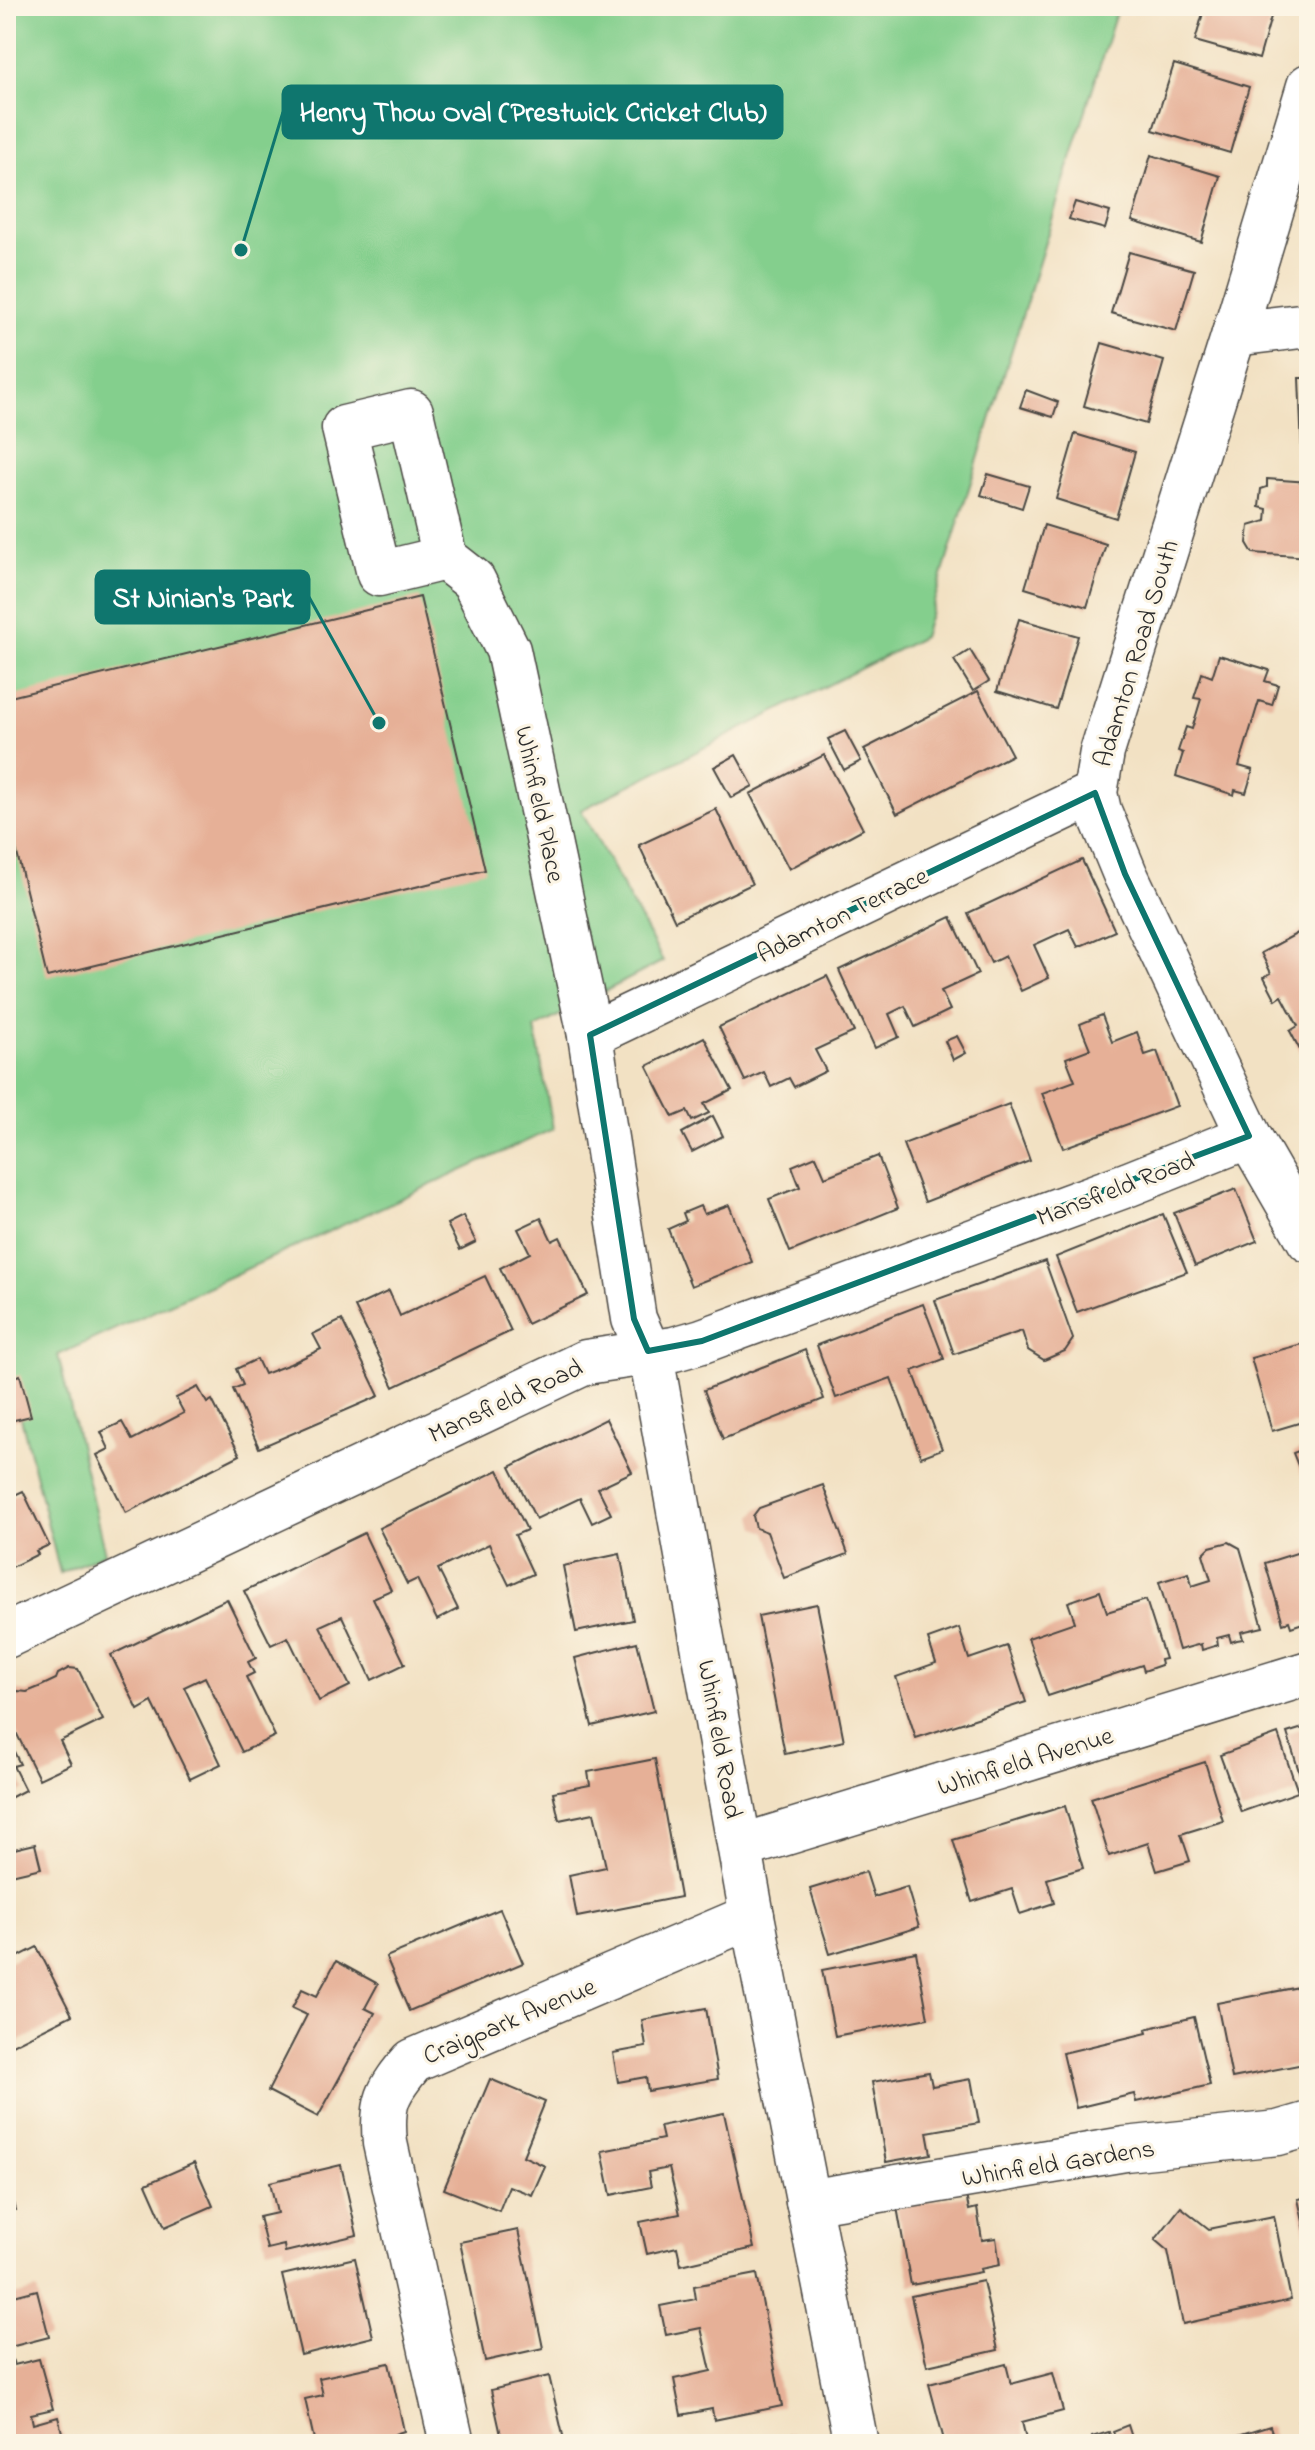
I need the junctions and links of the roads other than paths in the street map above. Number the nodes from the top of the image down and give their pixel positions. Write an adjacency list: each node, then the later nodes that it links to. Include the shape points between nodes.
1 (1309, 86): 3 (street, Adamton Road South)
2 (1309, 325): 3 (street)
3 (1234, 334): 5 (street, Adamton Road South, via 1102,752)
4 (459, 569): 6 (street, Whinfield Place, via 508,650)
5 (1095, 793): 6 (street, Adamton Terrace); 7 (street, Adamton Road South, via 1125,874)
6 (590, 1035): 9 (street, Whinfield Road, via 634,1319)
7 (1249, 1136): 8 (street, Adamton Road South); 9 (street, Mansfield Road, via 702,1341)
8 (1309, 1240)
9 (648, 1351): 10 (street, Mansfield Road, via 586,1362); 12 (street, Whinfield Road)
10 (6, 1636)
11 (1309, 1673): 12 (street, Whinfield Avenue)
12 (740, 1847): 13 (street, Whinfield Road)
13 (752, 1916): 15 (street, Whinfield Road); 16 (street, Craigpark Avenue, via 413,2061 387,2095 382,2116 385,2143)
14 (1309, 2124): 15 (street, Whinfield Gardens, via 1278,2133 1125,2149)
15 (808, 2202): 17 (street, Whinfield Road)
16 (452, 2444)
17 (856, 2444)

